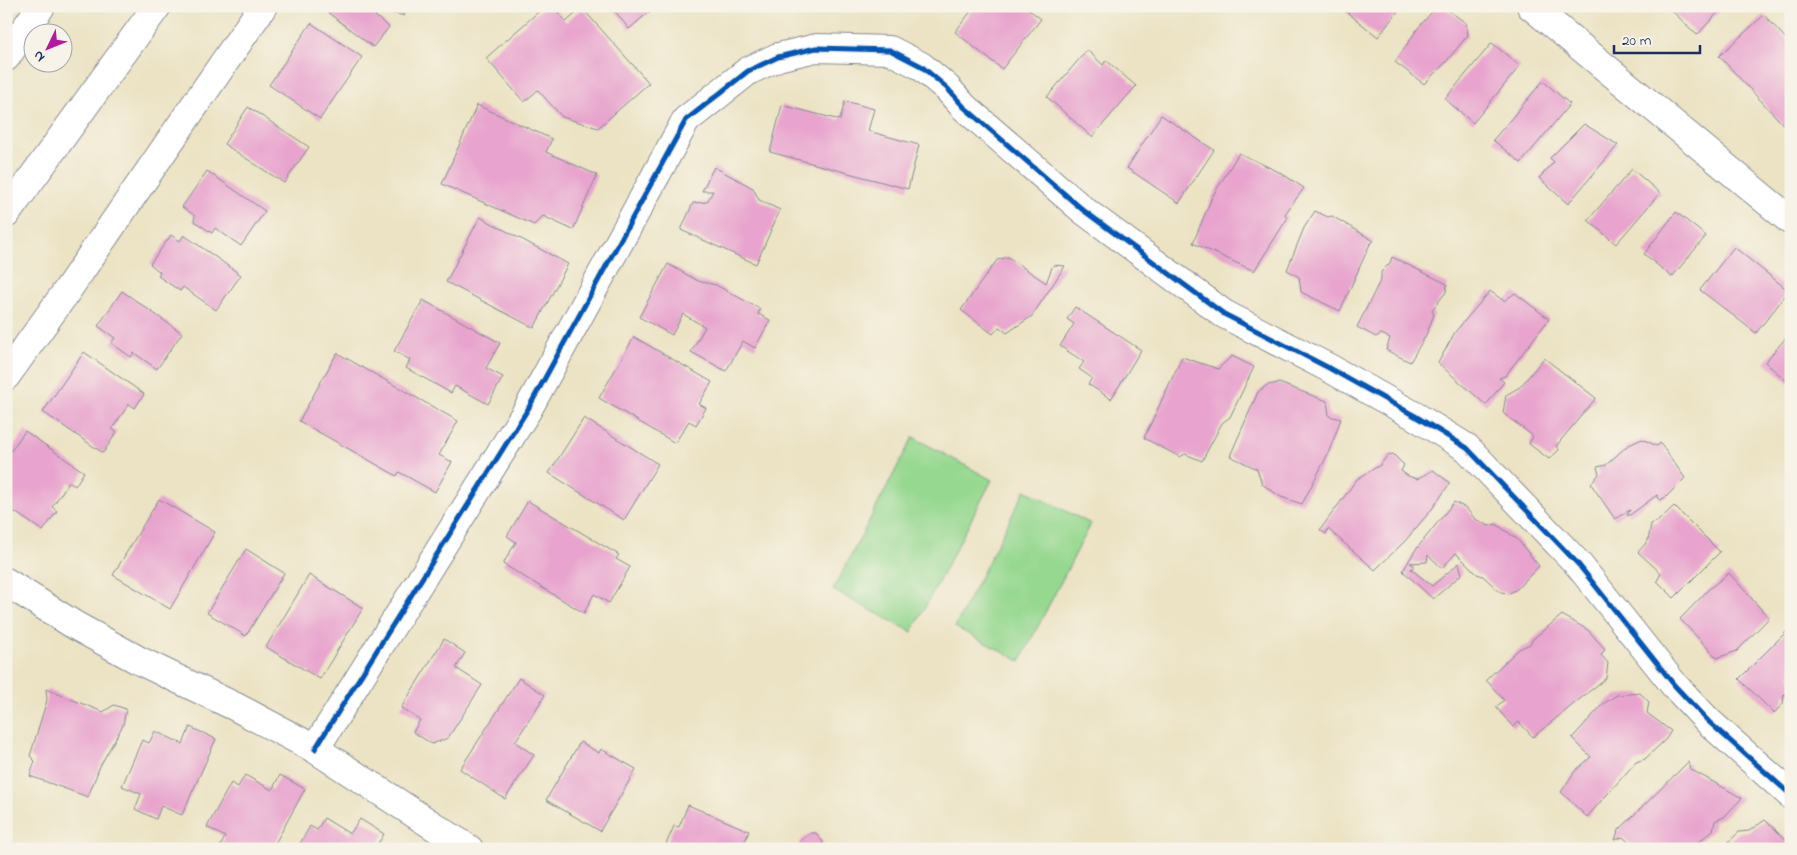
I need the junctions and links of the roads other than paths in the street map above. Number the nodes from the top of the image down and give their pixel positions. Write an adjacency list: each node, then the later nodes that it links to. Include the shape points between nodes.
1 (41, 6): 5 (street)
2 (157, 6): 6 (street)
3 (263, 6): 8 (street)
4 (1531, 6): 7 (street)
5 (6, 57)
6 (6, 214)
7 (1791, 221)
8 (6, 376)
9 (6, 582): 10 (street, via 138,660)
10 (315, 749): 11 (street, via 528,409 686,120 748,71 778,57 816,48 856,47 890,50 921,66 1082,210 1224,314 1415,416 1467,448 1578,564 1675,686 1709,722); 12 (street)
11 (1791, 795)
12 (469, 849)

